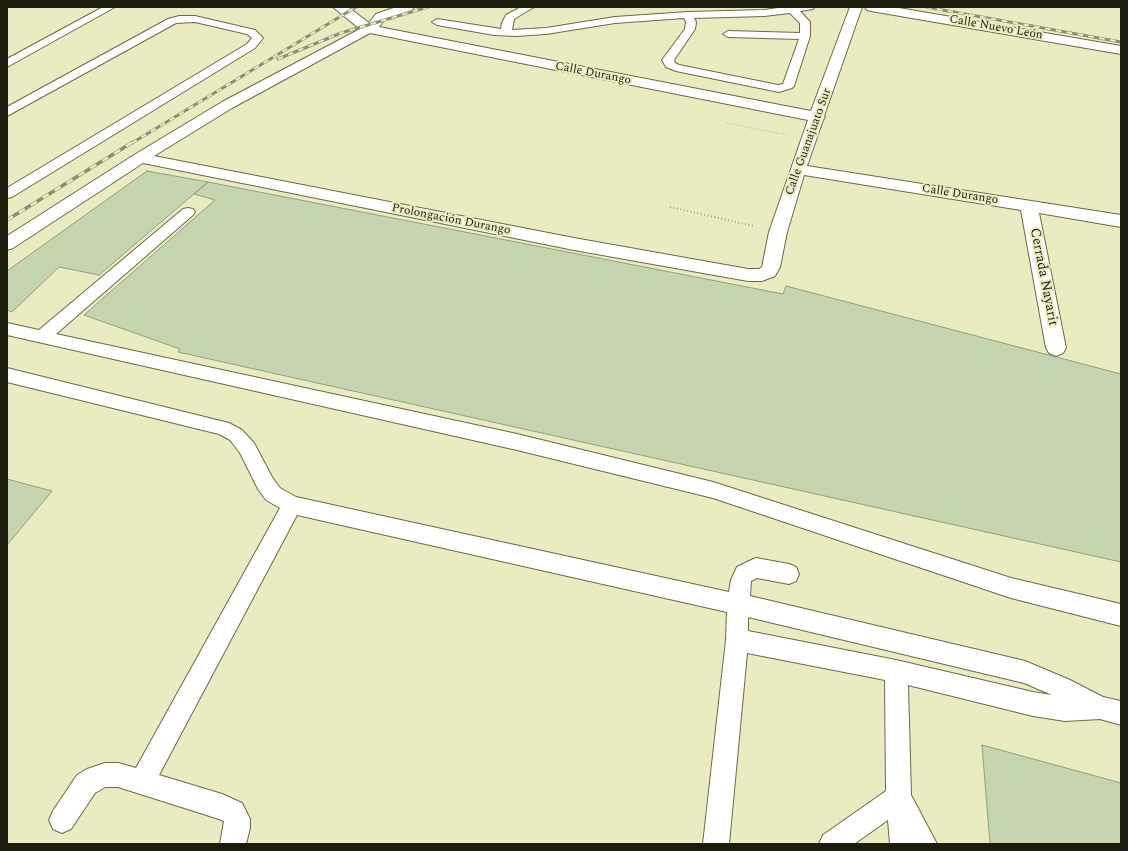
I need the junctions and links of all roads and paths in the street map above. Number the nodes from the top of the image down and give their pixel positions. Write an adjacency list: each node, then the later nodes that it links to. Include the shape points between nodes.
1 (110, 7): 16 (lane)
2 (339, 7): 11 (street)
3 (408, 7): 11 (street, via 380,17)
4 (530, 7): 12 (lane, via 510,17)
5 (809, 7): 8 (lane)
6 (856, 7): 18 (street, Calle Guanajuato Sur)
7 (871, 7): 15 (street, Calle Nuevo León)
8 (792, 8): 9 (lane, via 764,13); 14 (lane, via 805,22)
9 (688, 15): 12 (lane, via 616,20 546,31); 14 (lane, via 692,25 668,60 670,65 774,89 788,86)
10 (438, 22): 12 (lane)
11 (369, 29): 18 (street, Calle Durango); 21 (street, via 249,92)
12 (506, 33)
13 (728, 34): 14 (lane)
14 (805, 36)
15 (1121, 50)
16 (7, 64)
17 (7, 112): 23 (lane, via 172,21 195,19 251,32 258,38 251,46)
18 (818, 117): 20 (street, Calle Guanajuato Sur)
19 (727, 123): 20 (path)
20 (809, 140): 22 (street, Calle Guanajuato Sur)
21 (140, 158): 29 (street); 30 (street, Prolongación Durango, via 574,244 748,275)
22 (798, 170): 24 (street, Calle Durango); 28 (street, Calle Guanajuato Sur)
23 (7, 194)
24 (1029, 206): 27 (street, Calle Durango); 33 (street, Cerrada Nayarit)
25 (670, 207): 28 (path)
26 (188, 212): 32 (lane)
27 (1121, 221)
28 (778, 232): 30 (street, Calle Guanajuato Sur, via 770,268)
29 (7, 244)
30 (762, 274)
31 (7, 329): 32 (lane)
32 (42, 336): 38 (lane, via 517,442 713,490 1011,588)
33 (1056, 348)
34 (7, 375): 35 (lane, via 223,428 236,435 247,448 273,494)
35 (292, 505): 37 (lane); 42 (lane)
36 (789, 574): 37 (lane, via 756,568 750,570 741,580)
37 (738, 604): 39 (lane); 41 (lane, via 1025,672)
38 (1121, 615)
39 (737, 640): 40 (lane); 46 (lane)
40 (896, 671): 41 (lane, via 1034,704 1065,709); 43 (lane)
41 (1110, 710)
42 (142, 781): 44 (lane, via 118,774 96,778 86,784); 45 (lane, via 233,812 237,819 237,828)
43 (898, 797): 47 (lane); 48 (lane); 49 (lane)
44 (62, 820)
45 (233, 844)
46 (716, 844)
47 (832, 844)
48 (903, 844)
49 (924, 844)

